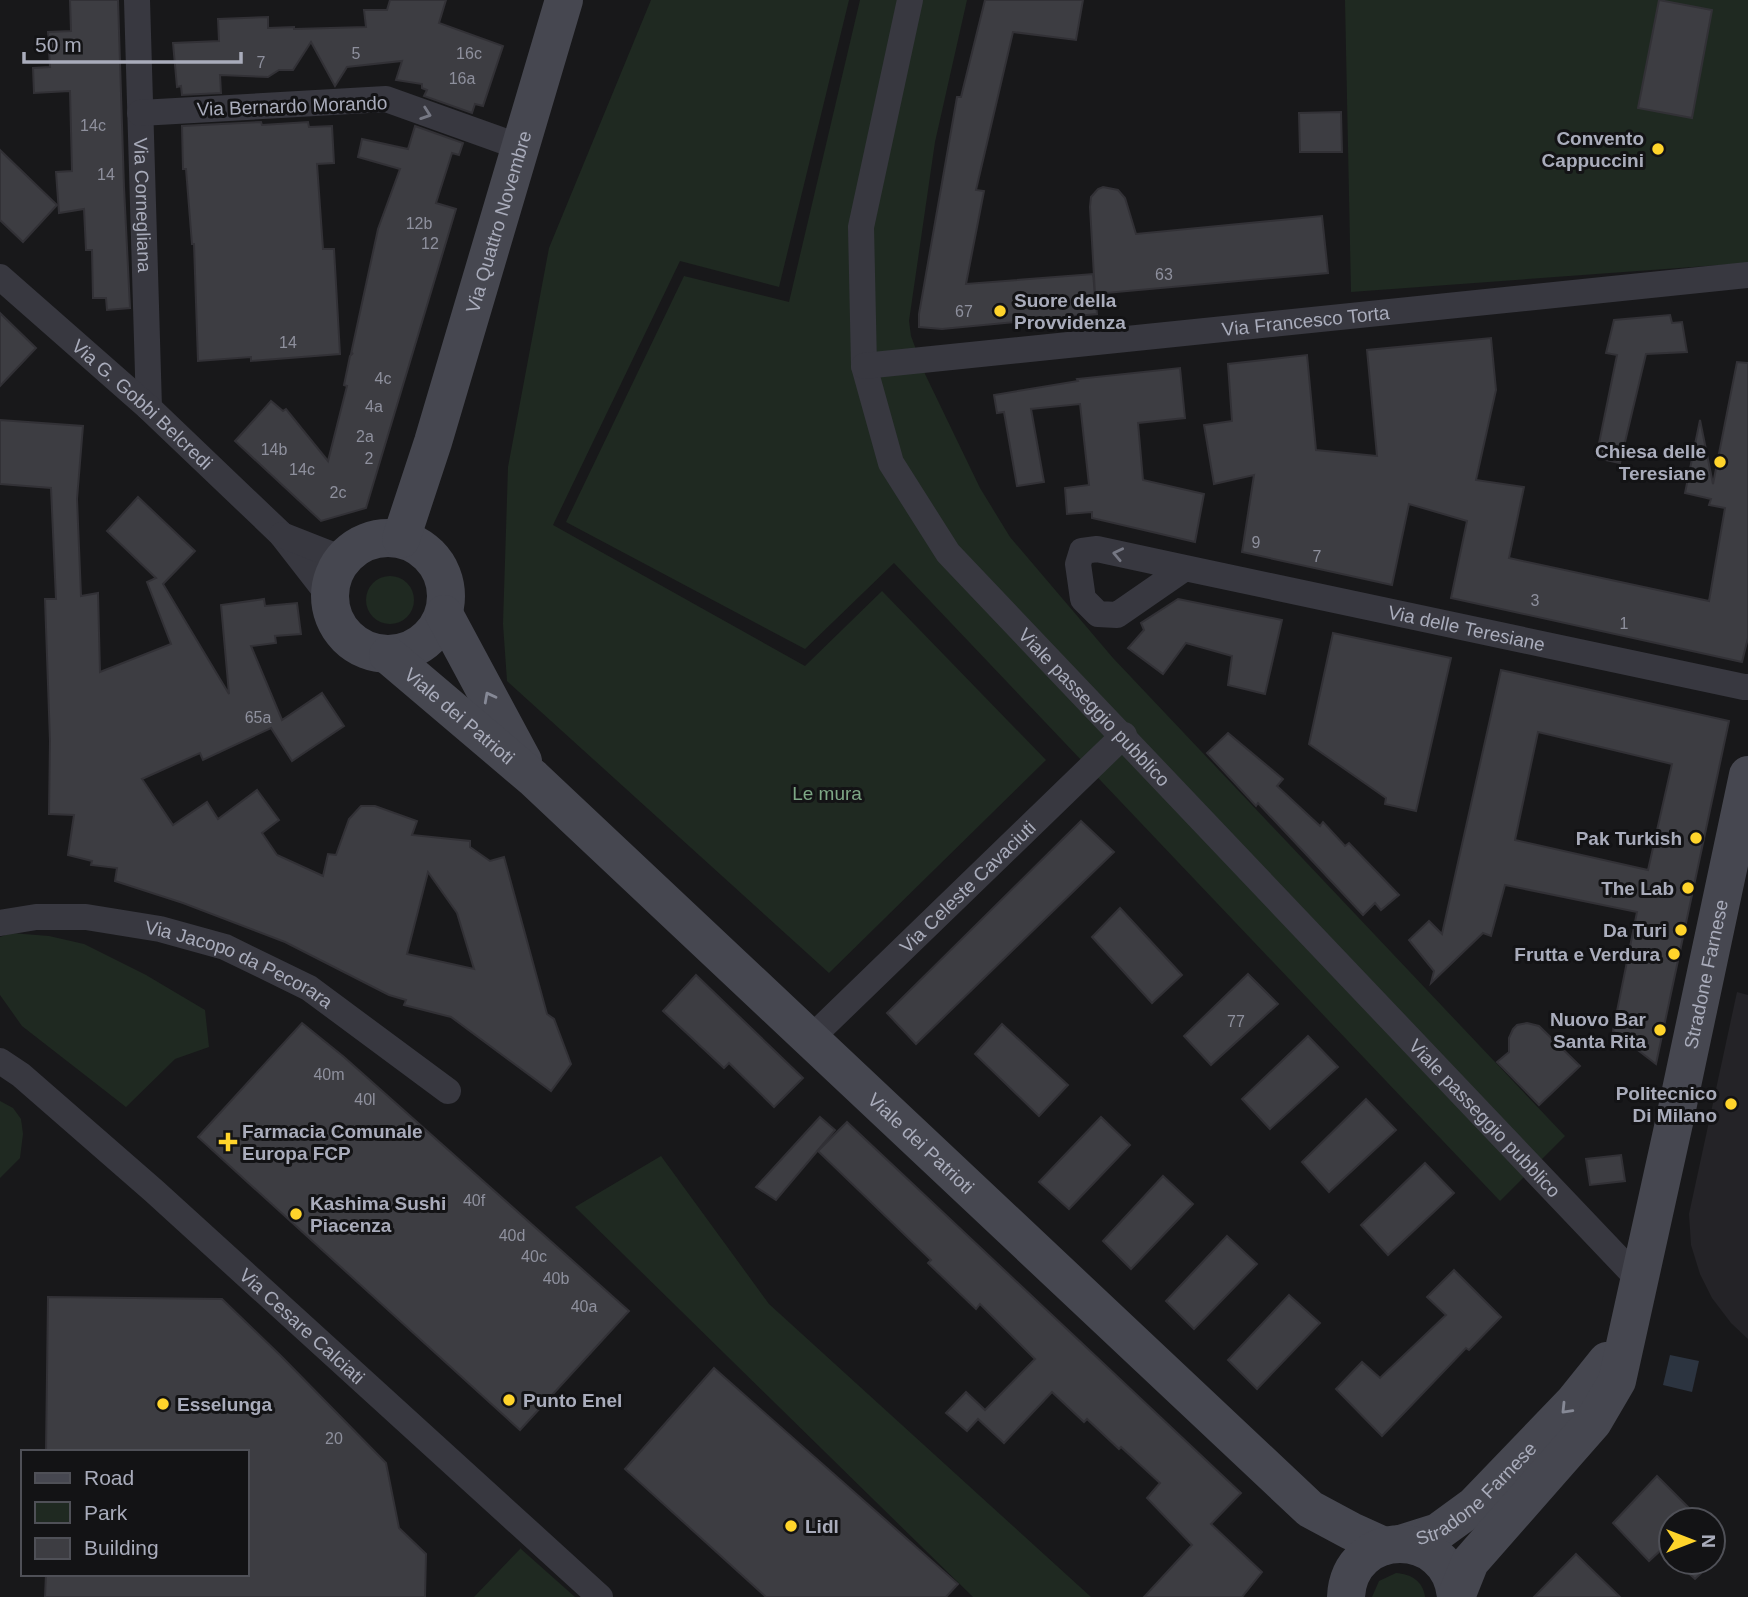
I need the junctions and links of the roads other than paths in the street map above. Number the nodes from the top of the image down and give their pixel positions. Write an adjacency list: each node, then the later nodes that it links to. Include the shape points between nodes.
1 (137, 0): 4 (street, Via Cornegliana)
2 (564, 0): 5 (main road, Via Quattro Novembre)
3 (910, 0): 8 (street, Viale passeggio pubblico, via 861,227)
4 (140, 113): 5 (street, Via Bernardo Morando, one-way to 5, via 386,99); 9 (street, Via Cornegliana)
5 (520, 147): 10 (main road, Via Quattro Novembre)
6 (1748, 275): 8 (street, Via Francesco Torta)
7 (0, 277): 9 (street, Via G. Gobbi Belcredi)
8 (864, 366): 20 (street, Viale passeggio pubblico, via 891,463 948,552)
9 (149, 408): 11 (street, Via G. Gobbi Belcredi)
10 (433, 442): 12 (main road, Via Quattro Novembre); 14 (main road, Via Quattro Novembre)
11 (281, 534): 13 (street, Via G. Gobbi Belcredi); 16 (street, Via G. Gobbi Belcredi)
12 (401, 539): 13 (main road, via 370,541); 14 (main road, via 420,546)
13 (343, 559): 16 (main road, via 331,583)
14 (434, 559): 17 (main road, Viale dei Patrioti, via 444,576)
15 (1185, 568): 19 (street, Via delle Teresiane)
16 (330, 597): 18 (main road, Viale dei Patrioti, via 333,615 348,637 370,652)
17 (444, 614): 18 (main road, Viale dei Patrioti, via 424,643); 22 (main road, Viale dei Patrioti, one-way to 17)
18 (388, 655): 22 (main road, Viale dei Patrioti)
19 (1748, 688)
20 (1124, 735): 24 (street, Via Celeste Cavaciuti); 27 (street, Viale passeggio pubblico)
21 (1748, 775): 27 (main road, Stradone Farnese)
22 (533, 778): 24 (main road, Viale dei Patrioti)
23 (0, 923): 26 (street, Via Jacopo da Pecorara, via 86,918 160,929 225,947 309,988)
24 (810, 1039): 29 (main road, Viale dei Patrioti)
25 (0, 1061): 32 (street, Via Cesare Calciati, via 21,1074 154,1191)
26 (448, 1091)
27 (1639, 1280): 28 (main road, Stradone Farnese)
28 (1625, 1338): 30 (main road, Stradone Farnese, one-way to 30, via 1574,1402 1475,1505 1438,1532); 33 (main road, Stradone Farnese, via 1617,1381 1593,1422 1470,1562)
29 (1310, 1509): 30 (main road, Viale dei Patrioti, via 1350,1531); 31 (main road, Viale dei Patrioti)
30 (1392, 1545): 31 (main road, Stradone Farnese, via 1375,1549 1360,1561); 33 (main road, Viale dei Patrioti, via 1410,1544 1441,1561)
31 (1347, 1591)
32 (600, 1597)
33 (1456, 1597)

